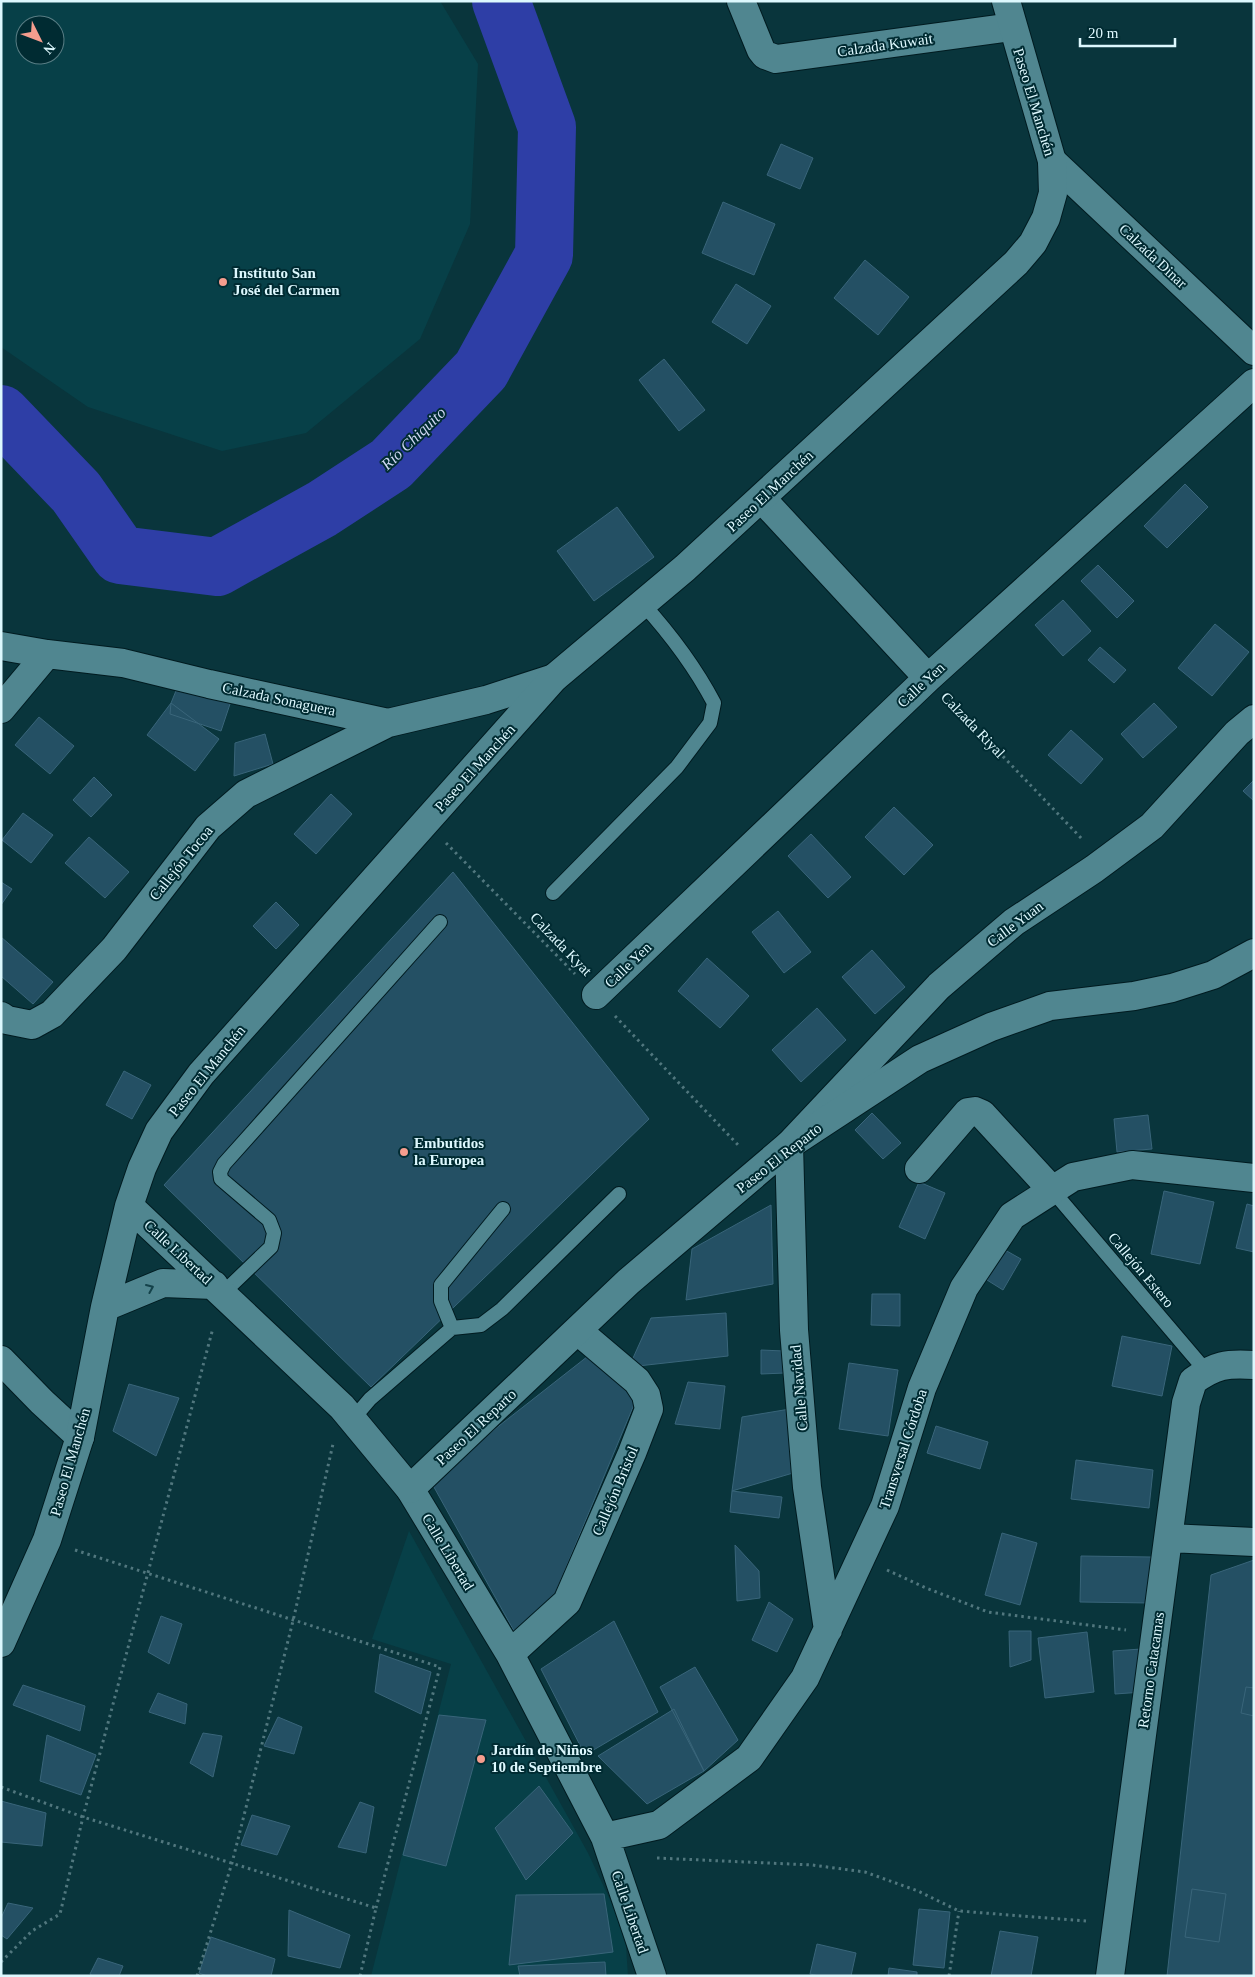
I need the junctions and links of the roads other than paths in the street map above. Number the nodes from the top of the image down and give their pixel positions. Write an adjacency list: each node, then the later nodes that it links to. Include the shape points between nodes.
1 (741, 1): 3 (street, Calzada Kuwait, via 760,50 776,59)
2 (1006, 1): 3 (street, Paseo El Manchén)
3 (1012, 27): 4 (street, Paseo El Manchén)
4 (1052, 161): 5 (street, Calzada Dinar); 7 (street, Paseo El Manchén, via 1053,193 1046,218 1033,243 1016,263)
5 (1254, 351)
6 (1254, 383): 12 (street, Calle Yen)
7 (762, 499): 8 (street, Paseo El Manchén); 12 (street)
8 (644, 604): 11 (street, Paseo El Manchén); 16 (lane, via 701,678 714,703 710,723 677,767)
9 (1, 646): 10 (street, Calzada Sonaguera)
10 (47, 654): 13 (street); 15 (street, Calzada Sonaguera, via 123,662)
11 (554, 678): 15 (street, Calzada Sonaguera, via 486,700); 26 (street, Paseo El Manchén, via 201,1074 159,1131 142,1168)
12 (928, 678): 19 (street, Calle Yen)
13 (1, 709)
14 (1254, 719): 21 (street, Calle Yuan, via 1236,733 1152,826 1014,922 939,986)
15 (388, 723): 20 (street, Callejón Tocoa, via 246,794 208,826 114,949 52,1014 32,1025)
16 (553, 893)
17 (440, 922): 28 (lane, via 224,1164 221,1179 269,1220 274,1233 270,1247)
18 (1252, 958): 21 (street, Paseo El Reparto, via 1172,988 1050,1006 991,1027 920,1059)
19 (596, 995)
20 (1, 1016)
21 (790, 1145): 31 (street, Paseo El Reparto, via 628,1282); 40 (street, Calle Navidad, via 794,1330 807,1487)
22 (919, 1169): 24 (street, via 968,1112 975,1111 982,1114)
23 (1254, 1178): 24 (street, Transversal Córdoba, via 1132,1165 1073,1177)
24 (1052, 1190): 34 (lane, Callejón Estero); 40 (street, Transversal Córdoba, via 1012,1216 964,1288 922,1388 885,1506)
25 (619, 1194): 30 (lane, via 502,1309 481,1325)
26 (130, 1206): 28 (street, Calle Libertad); 29 (street, Paseo El Manchén)
27 (503, 1209): 30 (lane, via 441,1286 441,1301)
28 (218, 1290): 29 (street, one-way to 28, via 163,1283); 35 (street, Calle Libertad)
29 (105, 1307): 36 (street, Paseo El Manchén)
30 (452, 1328): 35 (lane, via 370,1399)
31 (578, 1331): 37 (street, Paseo El Reparto); 42 (street, Callejón Bristol, via 637,1381 649,1409 567,1602)
32 (1, 1360): 36 (street)
33 (1254, 1365): 34 (street, via 1228,1364)
34 (1206, 1372): 38 (street, Retorno Catacamas, via 1192,1380 1186,1403)
35 (347, 1413): 37 (street, Calle Libertad)
36 (80, 1438): 41 (street, Paseo El Manchén, via 48,1540)
37 (410, 1489): 42 (street, Calle Libertad)
38 (1169, 1538): 39 (street); 45 (street, Retorno Catacamas)
39 (1254, 1542)
40 (828, 1630): 43 (street, Transversal Córdoba, via 805,1678 749,1758 659,1825)
41 (1, 1643)
42 (510, 1654): 43 (street, Calle Libertad)
43 (608, 1846): 44 (street, Calle Libertad)
44 (652, 1976)
45 (1110, 1976)

